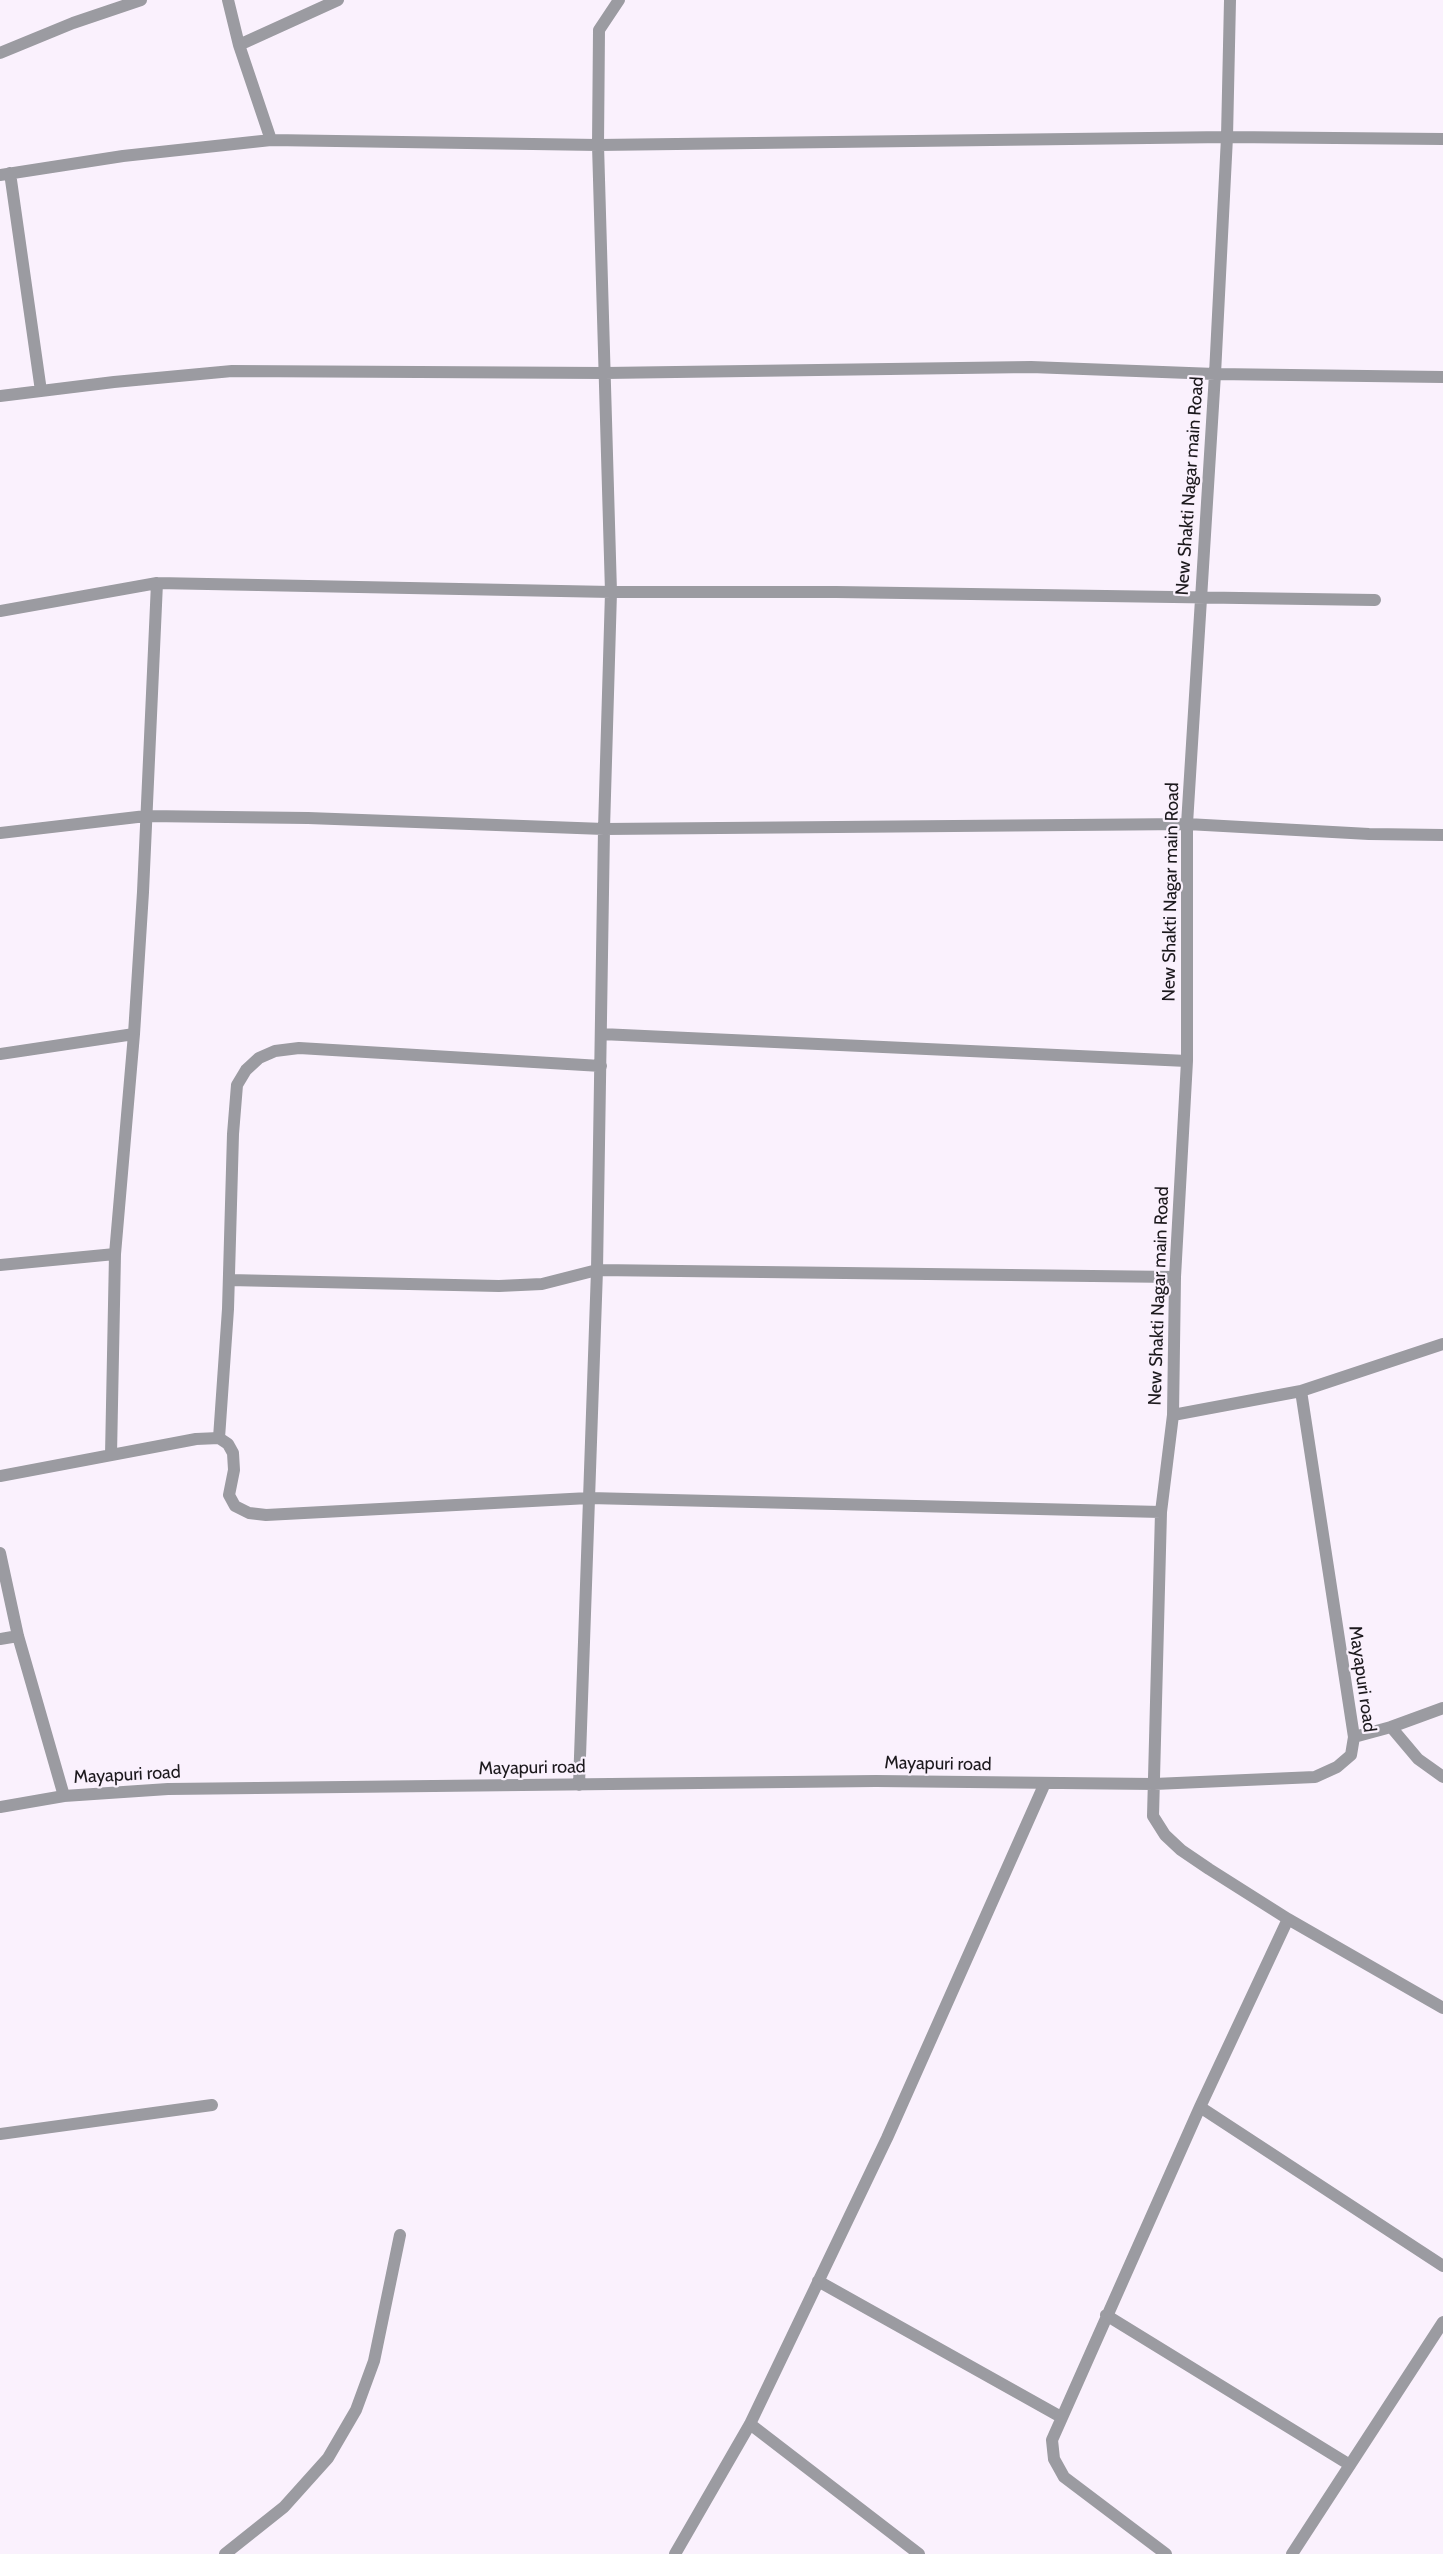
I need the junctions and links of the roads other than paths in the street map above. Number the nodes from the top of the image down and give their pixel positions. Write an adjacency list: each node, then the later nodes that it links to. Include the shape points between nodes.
1 (141, 0): 7 (street)
2 (228, 0): 6 (street)
3 (338, 0): 6 (street)
4 (619, 0): 11 (street, via 599,30)
5 (1230, 0): 8 (street, New Shakti Nagar main Road)
6 (239, 45): 10 (street)
7 (0, 53)
8 (1227, 137): 9 (street); 11 (street); 14 (street, New Shakti Nagar main Road)
9 (1443, 139)
10 (271, 140): 11 (street); 12 (street, via 123,156)
11 (598, 145): 13 (street)
12 (5, 174): 16 (street)
13 (604, 373): 14 (street, via 1031,367); 16 (street, via 232,372); 19 (street)
14 (1215, 374): 15 (street); 20 (street, New Shakti Nagar main Road)
15 (1443, 377)
16 (41, 391): 17 (street)
17 (0, 396)
18 (157, 584): 19 (street); 22 (street); 23 (street)
19 (611, 592): 20 (street); 25 (street)
20 (1200, 598): 21 (street); 24 (street, New Shakti Nagar main Road)
21 (1375, 600)
22 (0, 611)
23 (146, 816): 25 (street, via 308,818); 26 (street); 28 (street)
24 (1187, 824): 25 (street); 27 (street); 31 (street, New Shakti Nagar main Road)
25 (604, 829): 29 (street)
26 (0, 833)
27 (1443, 835)
28 (134, 1034): 30 (street); 33 (street)
29 (601, 1034): 31 (street); 32 (street)
30 (0, 1054)
31 (1187, 1060): 36 (street, New Shakti Nagar main Road)
32 (601, 1066): 35 (street); 37 (street, via 299,1048 276,1051 260,1058 246,1070 237,1084)
33 (115, 1254): 34 (street); 42 (street)
34 (0, 1265)
35 (597, 1270): 36 (street); 37 (street, via 542,1284 499,1286); 44 (street)
36 (1175, 1277): 40 (street, New Shakti Nagar main Road)
37 (229, 1280): 41 (street)
38 (1443, 1344): 39 (street)
39 (1301, 1391): 40 (street); 51 (street, Mayapuri road)
40 (1173, 1414): 45 (street, New Shakti Nagar main Road)
41 (219, 1438): 42 (street, via 196,1439); 44 (street, via 233,1452 234,1470 228,1495 235,1506 249,1513 266,1515)
42 (111, 1455): 43 (street)
43 (0, 1476)
44 (589, 1498): 45 (street); 55 (street)
45 (1161, 1512): 54 (street, New Shakti Nagar main Road)
46 (0, 1553): 47 (street)
47 (18, 1636): 48 (street); 56 (street)
48 (0, 1639)
49 (1443, 1708): 50 (street)
50 (1391, 1727): 51 (street); 52 (street, via 1418,1759)
51 (1354, 1737): 54 (street, Mayapuri road, via 1351,1755 1337,1768 1315,1777)
52 (1443, 1778)
53 (1045, 1783): 54 (street, Mayapuri road); 55 (street, Mayapuri road, via 876,1781); 65 (street, via 887,2138)
54 (1154, 1784): 58 (street, New Shakti Nagar main Road, via 1153,1816 1164,1835 1188,1855)
55 (579, 1785): 56 (street, Mayapuri road, via 168,1789)
56 (64, 1796): 57 (street, Mayapuri road)
57 (0, 1807)
58 (1288, 1919): 59 (street, New Shakti Nagar main Road); 61 (street)
59 (1443, 2008)
60 (212, 2106): 62 (street)
61 (1200, 2107): 64 (street); 66 (street)
62 (0, 2134)
63 (400, 2235): 71 (street, via 374,2360 356,2410 328,2458 284,2507)
64 (1443, 2266)
65 (818, 2281): 68 (street); 69 (street)
66 (1106, 2315): 68 (street); 70 (street)
67 (1443, 2322): 70 (street)
68 (1061, 2417): 74 (street, via 1052,2440 1054,2458 1064,2477)
69 (750, 2424): 72 (street); 73 (street)
70 (1350, 2465): 75 (street)
71 (225, 2554)
72 (675, 2554)
73 (919, 2554)
74 (1166, 2554)
75 (1292, 2554)

